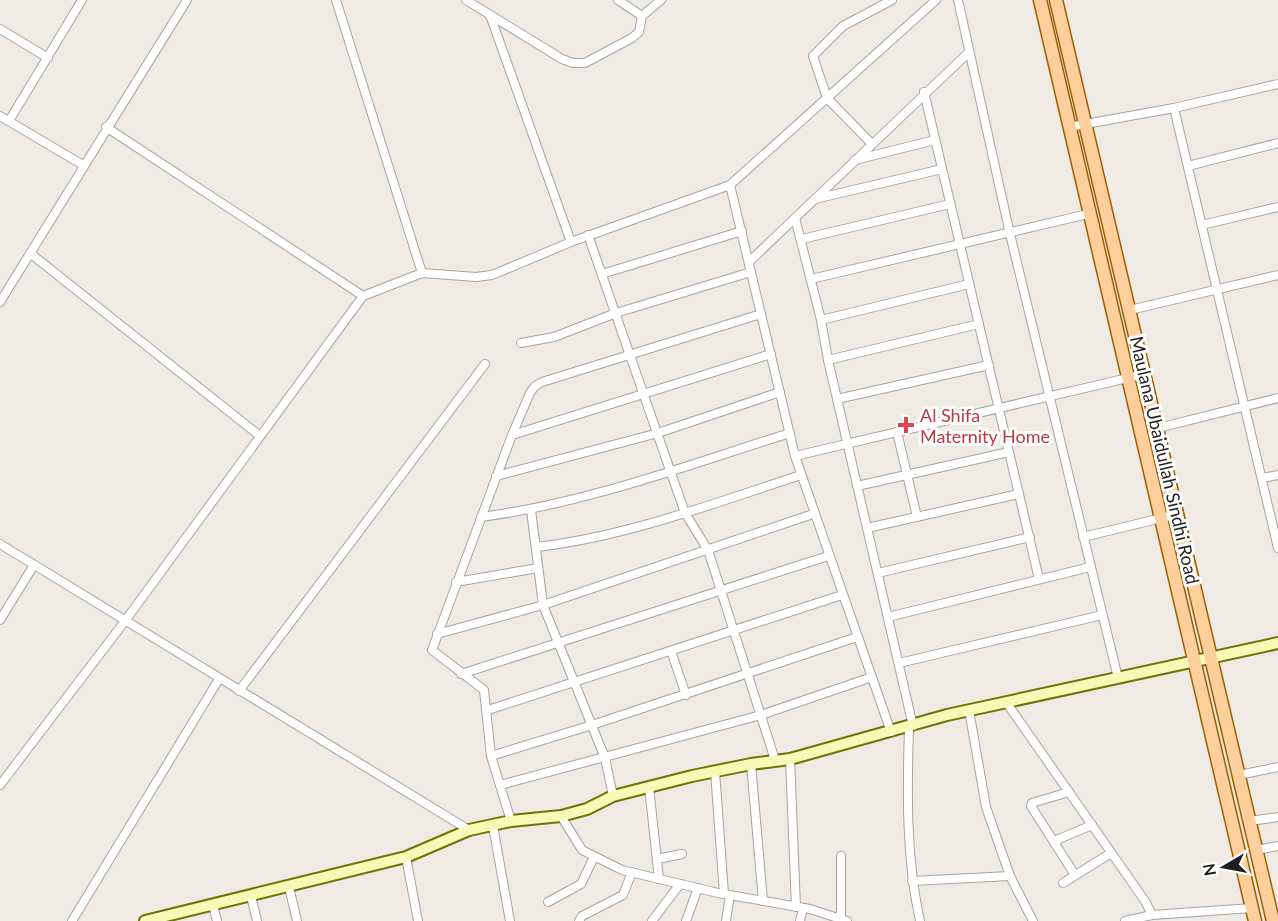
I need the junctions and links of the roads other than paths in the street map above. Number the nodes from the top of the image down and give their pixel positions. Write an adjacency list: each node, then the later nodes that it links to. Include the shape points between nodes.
1 (187, 0): 24 (street)
2 (336, 0): 49 (street)
3 (466, 0): 12 (street)
4 (618, 0): 13 (street)
5 (661, 0): 13 (street)
6 (892, 0): 19 (street, via 843,26 813,57)
7 (936, 0): 19 (street)
8 (958, 0): 15 (street)
9 (1040, 0): 25 (main road, Maulana Ubaidullah Sindhi Road)
10 (1056, 0): 23 (main road, Maulana Ubaidullah Sindhi Road)
11 (80, 1): 16 (street)
12 (490, 15): 13 (street, via 573,63 585,63 632,38 639,32); 44 (street)
13 (642, 16)
14 (0, 29): 16 (street)
15 (968, 53): 18 (street); 41 (street)
16 (48, 58): 22 (street)
17 (1278, 84): 20 (street)
18 (924, 92): 26 (street); 27 (street)
19 (827, 98): 27 (street); 33 (street)
20 (1174, 108): 23 (street); 31 (street)
21 (0, 116): 22 (street)
22 (9, 121): 30 (street)
23 (1085, 123): 25 (street); 57 (main road, Maulana Ubaidullah Sindhi Road)
24 (106, 127): 30 (street); 55 (street)
25 (1069, 128): 37 (main road, Maulana Ubaidullah Sindhi Road)
26 (935, 140): 29 (street); 32 (street)
27 (871, 143): 29 (street)
28 (1278, 143): 31 (street)
29 (854, 160): 34 (street)
30 (83, 165): 46 (street)
31 (1188, 166): 39 (street)
32 (942, 169): 34 (street); 35 (street)
33 (730, 185): 40 (street); 42 (street)
34 (813, 200): 38 (street)
35 (950, 204): 43 (street); 45 (street)
36 (1278, 207): 39 (street)
37 (1088, 214): 41 (street); 69 (main road, Maulana Ubaidullah Sindhi Road)
38 (795, 218): 43 (street); 47 (street)
39 (1202, 225): 54 (street)
40 (742, 231): 47 (street); 50 (street)
41 (1010, 234): 45 (street); 72 (street)
42 (588, 235): 44 (street); 50 (street)
43 (802, 239): 52 (street)
44 (571, 242): 49 (street, via 492,275 476,278)
45 (960, 245): 52 (street); 53 (street)
46 (30, 253): 56 (street); 82 (street)
47 (749, 262): 48 (street)
48 (751, 272): 58 (street); 59 (street)
49 (422, 273): 55 (street)
50 (602, 274): 58 (street)
51 (1278, 275): 54 (street)
52 (811, 279): 60 (street)
53 (969, 284): 60 (street); 61 (street)
54 (1217, 290): 57 (street); 75 (street)
55 (363, 296): 82 (street)
56 (0, 302)
57 (1130, 310): 68 (main road, Maulana Ubaidullah Sindhi Road)
58 (616, 313): 62 (street, via 554,337); 63 (street)
59 (761, 314): 63 (street); 64 (street)
60 (821, 320): 65 (street)
61 (979, 324): 65 (street); 67 (street)
62 (521, 343)
63 (630, 354): 71 (street); 81 (street, via 535,386)
64 (771, 354): 70 (street); 71 (street)
65 (828, 360): 74 (street)
66 (485, 364): 137 (street)
67 (988, 365): 74 (street); 76 (street)
68 (1145, 374): 69 (street); 77 (main road, Maulana Ubaidullah Sindhi Road)
69 (1129, 378): 72 (street); 100 (main road, Maulana Ubaidullah Sindhi Road)
70 (780, 392): 79 (street); 80 (street)
71 (644, 393): 79 (street); 81 (street)
72 (1049, 396): 76 (street); 103 (street)
73 (1278, 398): 75 (street)
74 (837, 399): 83 (street)
75 (1245, 406): 77 (street); 91 (street)
76 (999, 408): 78 (street); 84 (street)
77 (1158, 428): 96 (main road, Maulana Ubaidullah Sindhi Road)
78 (897, 432): 83 (street); 88 (street)
79 (658, 433): 86 (street); 90 (street)
80 (790, 433): 85 (street); 86 (street)
81 (512, 435): 90 (street)
82 (260, 436): 121 (street)
83 (847, 444): 85 (street); 92 (street)
84 (1009, 452): 88 (street); 93 (street)
85 (795, 456): 87 (street)
86 (671, 470): 94 (street); 95 (street)
87 (801, 475): 95 (street); 97 (street)
88 (907, 475): 92 (street); 99 (street)
89 (1278, 475): 91 (street)
90 (496, 476): 98 (street)
91 (1262, 478): 106 (street)
92 (857, 486): 101 (street)
93 (1019, 494): 99 (street); 102 (street)
94 (531, 510): 98 (street); 105 (street)
95 (685, 513): 105 (street, via 578,542); 107 (street)
96 (1178, 513): 100 (street); 128 (main road, Maulana Ubaidullah Sindhi Road)
97 (813, 514): 107 (street); 108 (street)
98 (481, 517): 114 (street)
99 (917, 517): 101 (street)
100 (1162, 518): 103 (street); 129 (main road, Maulana Ubaidullah Sindhi Road)
101 (867, 528): 112 (street)
102 (1030, 537): 112 (street); 113 (street)
103 (1083, 537): 110 (street)
104 (0, 544): 109 (street)
105 (536, 547): 111 (street)
106 (1278, 548)
107 (708, 550): 115 (street); 117 (street)
108 (828, 556): 115 (street); 116 (street)
109 (34, 565): 120 (street); 121 (street)
110 (1090, 567): 113 (street); 118 (street)
111 (538, 568): 114 (street); 117 (street)
112 (878, 573): 119 (street)
113 (1040, 579): 119 (street)
114 (456, 582): 123 (street)
115 (722, 591): 122 (street); 126 (street)
116 (842, 595): 122 (street); 124 (street)
117 (543, 605): 123 (street); 126 (street)
118 (1102, 615): 130 (street); 134 (street)
119 (888, 617): 130 (street)
120 (0, 620)
121 (125, 621): 135 (street); 154 (street)
122 (735, 631): 127 (street); 131 (street)
123 (437, 634): 132 (street, via 432,652)
124 (857, 637): 131 (street); 133 (street)
125 (1278, 643): 128 (street)
126 (558, 645): 132 (street); 136 (street)
127 (671, 651): 136 (street); 138 (street)
128 (1212, 658): 129 (street); 153 (main road, Maulana Ubaidullah Sindhi Road)
129 (1196, 661): 134 (street); 191 (main road, Maulana Ubaidullah Sindhi Road)
130 (899, 663): 144 (street)
131 (746, 673): 138 (street); 142 (street)
132 (461, 674): 140 (street, via 484,690)
133 (872, 678): 142 (street); 145 (street)
134 (1118, 678): 139 (street)
135 (219, 679): 137 (street); 196 (street)
136 (573, 682): 140 (street); 143 (street)
137 (239, 691): 165 (street)
138 (686, 694): 143 (street)
139 (1006, 702): 141 (street); 157 (street)
140 (488, 710): 146 (street)
141 (969, 710): 144 (street); 177 (street, via 986,807)
142 (760, 715): 147 (street); 149 (street)
143 (592, 725): 146 (street); 147 (street)
144 (911, 726): 145 (street); 179 (street, via 907,790)
145 (891, 732): 148 (street)
146 (491, 756): 155 (street)
147 (605, 758): 155 (street); 158 (street)
148 (790, 759): 149 (street); 190 (street)
149 (775, 760): 150 (street)
150 (751, 764): 152 (street); 187 (street)
151 (1278, 767): 153 (street)
152 (715, 771): 156 (street); 185 (street)
153 (1239, 775): 162 (main road, Maulana Ubaidullah Sindhi Road)
154 (0, 785)
155 (500, 785): 161 (street)
156 (649, 787): 158 (street); 174 (street)
157 (1068, 792): 163 (street); 166 (street, via 1031,804)
158 (614, 796): 159 (street)
159 (561, 816): 161 (street); 173 (street, via 577,845)
160 (1278, 817): 162 (street)
161 (511, 821): 164 (street)
162 (1250, 821): 168 (main road, Maulana Ubaidullah Sindhi Road)
163 (1092, 825): 166 (street); 169 (street)
164 (493, 826): 165 (street); 202 (street)
165 (469, 830): 172 (street)
166 (1054, 841): 176 (street)
167 (1278, 846): 168 (street)
168 (1256, 850): 184 (main road, Maulana Ubaidullah Sindhi Road)
169 (1111, 853): 176 (street); 192 (street)
170 (682, 854): 174 (street)
171 (841, 856): 195 (street)
172 (406, 857): 182 (street); 201 (street)
173 (594, 857): 175 (street); 188 (street, via 581,884)
174 (657, 859): 178 (street)
175 (632, 872): 178 (street); 203 (street, via 623,895)
176 (1076, 875): 180 (street)
177 (1010, 876): 179 (street); 209 (street)
178 (659, 879): 181 (street)
179 (912, 881): 208 (street)
180 (1063, 883)
181 (680, 884): 183 (street); 204 (street)
182 (289, 887): 186 (street); 200 (street)
183 (698, 888): 185 (street); 205 (street)
184 (1272, 893): 212 (main road, Maulana Ubaidullah Sindhi Road)
185 (727, 894): 187 (street); 206 (street)
186 (250, 896): 189 (street); 199 (street)
187 (763, 901): 190 (street)
188 (548, 902)
189 (213, 905): 193 (street); 198 (street)
190 (800, 907): 195 (street); 207 (street)
191 (1252, 908): 194 (street); 211 (main road, Maulana Ubaidullah Sindhi Road)
192 (1152, 915): 194 (street); 210 (street)
193 (179, 917): 197 (street)
194 (1171, 917)
195 (844, 920)
196 (72, 921)
197 (145, 921)
198 (217, 921)
199 (257, 921)
200 (297, 921)
201 (418, 921)
202 (510, 921)
203 (579, 921)
204 (652, 921)
205 (688, 921)
206 (726, 921)
207 (800, 921)
208 (920, 921)
209 (1033, 921)
210 (1125, 921)
211 (1255, 921)
212 (1273, 921)

